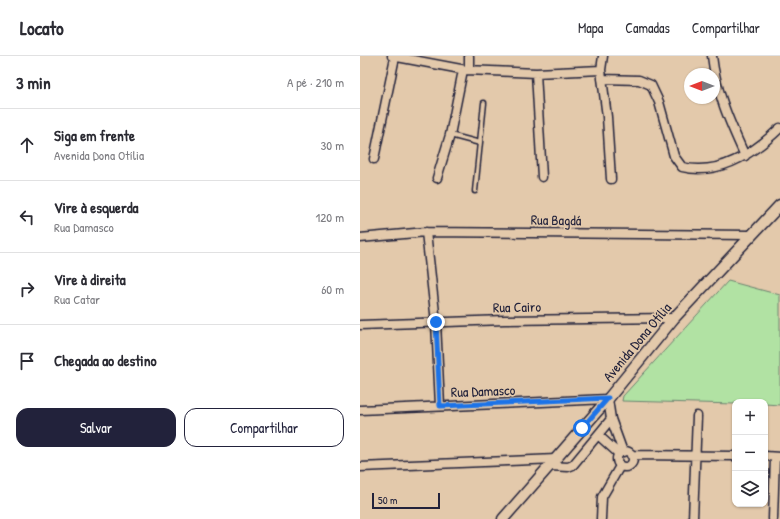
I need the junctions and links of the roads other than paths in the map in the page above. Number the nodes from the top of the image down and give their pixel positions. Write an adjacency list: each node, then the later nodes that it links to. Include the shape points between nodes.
1 (394, 56): 5 (street); 14 (street)
2 (469, 56): 6 (street)
3 (603, 56): 8 (street)
4 (712, 56): 13 (street, via 721,102)
5 (407, 57): 6 (street)
6 (466, 70): 7 (street); 11 (street)
7 (536, 72): 8 (street); 16 (street)
8 (601, 74): 13 (street, via 639,80 651,85 659,102 674,156 682,167 689,169 728,164); 17 (street)
9 (484, 104): 12 (lane)
10 (780, 128): 13 (street, via 764,144)
11 (450, 135): 12 (lane); 15 (street)
12 (480, 143): 18 (lane)
13 (745, 156)
14 (374, 159)
15 (437, 178)
16 (542, 178)
17 (611, 179)
18 (475, 191)
19 (780, 205): 21 (street, Avenida Dona Otília)
20 (426, 232): 21 (street, Rua Bagdá); 22 (street, Rua Bagdá); 24 (street)
21 (751, 235): 23 (street, Avenida Dona Otília)
22 (360, 238)
23 (674, 318): 24 (street, Rua Cairo); 26 (street, Avenida Dona Otília)
24 (436, 322): 25 (street, Rua Cairo); 27 (street)
25 (360, 325)
26 (608, 398): 27 (street, Rua Damasco); 30 (street); 38 (street, Avenida Dona Otília)
27 (440, 406): 28 (street, Rua Damasco)
28 (360, 410)
29 (697, 416): 34 (street)
30 (611, 419): 31 (street); 32 (street)
31 (598, 435): 32 (street); 38 (street, via 573,465 568,467)
32 (621, 453): 33 (street, via 628,452); 39 (street, via 617,459)
33 (631, 455): 34 (street); 39 (street, via 630,465)
34 (695, 455): 35 (street); 43 (street)
35 (732, 456)
36 (768, 456): 37 (street)
37 (778, 457): 44 (street)
38 (553, 463): 40 (street); 41 (street, Avenida Dona Otília)
39 (620, 466): 42 (street, via 602,497)
40 (360, 467)
41 (503, 519)
42 (601, 519)
43 (693, 519)
44 (773, 519)

